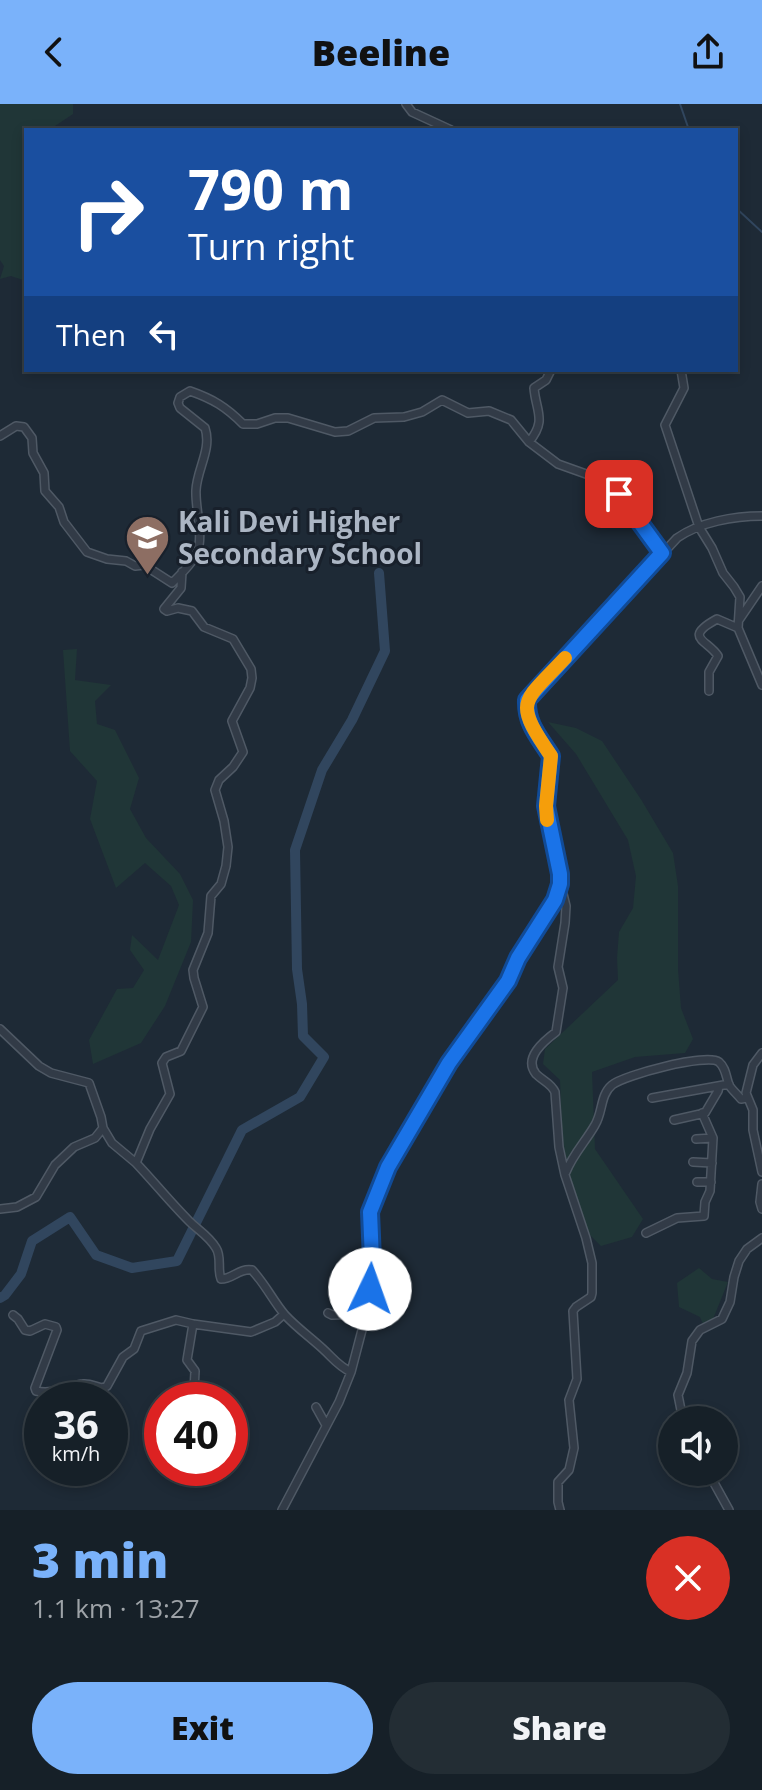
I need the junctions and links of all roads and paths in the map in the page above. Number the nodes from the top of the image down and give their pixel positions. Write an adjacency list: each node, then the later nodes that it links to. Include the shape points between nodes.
1 (406, 104): 2 (street)
2 (447, 128)
3 (550, 372): 6 (street, via 534,388 539,425)
4 (681, 372): 8 (street, via 684,388 665,425)
5 (0, 436): 10 (street, via 24,427 44,473 45,491 87,552 144,565 172,583)
6 (529, 442): 9 (street, via 558,464 619,494); 10 (street, via 511,420 489,411 468,413 442,400 422,412 374,418 335,432 288,418 243,424 228,409 190,391 178,403 205,428 206,455 195,493 197,553)
7 (762, 516): 8 (street)
8 (699, 527): 9 (street); 12 (street, via 740,597)
9 (662, 553): 15 (street, via 527,700 526,713 551,756 546,806)
10 (182, 572): 28 (street, via 181,588 164,609 192,611 204,627 233,639 252,678 232,721 243,752 215,790 228,847 221,884 211,896 208,933 193,970 203,1007 181,1051 162,1063 170,1094)
11 (762, 586): 12 (street)
12 (738, 625): 13 (street); 14 (street, via 717,619 699,633 718,656 709,672)
13 (762, 685)
14 (709, 691)
15 (560, 884): 31 (street, via 566,906 558,967 561,1005 556,1032 542,1041 532,1065 555,1092); 43 (street, via 508,981 449,1063 388,1167 370,1212 372,1260)
16 (0, 1029): 24 (street, via 39,1066 89,1083)
17 (762, 1053): 21 (street, via 751,1071)
18 (729, 1084): 19 (street); 21 (street, via 741,1099); 31 (street, via 722,1065 709,1059 617,1082 610,1086 595,1125)
19 (719, 1086): 20 (street); 22 (street)
20 (652, 1098)
21 (747, 1098): 30 (street)
22 (702, 1113): 23 (street); 25 (street)
23 (674, 1120)
24 (103, 1128): 28 (street); 37 (street, via 55,1165 36,1197)
25 (713, 1138): 26 (street); 29 (street)
26 (696, 1139)
27 (693, 1162): 29 (street)
28 (136, 1163): 42 (street, via 208,1237 219,1255 221,1279 252,1270)
29 (712, 1163): 33 (street)
30 (762, 1172)
31 (565, 1175): 55 (street, via 592,1263 592,1293 573,1311 577,1379 569,1400 574,1448 569,1470 558,1482)
32 (697, 1182): 33 (street)
33 (711, 1182): 36 (street)
34 (762, 1184): 38 (street)
35 (699, 1197): 36 (street)
36 (708, 1197): 39 (street, via 704,1216 677,1218)
37 (0, 1209)
38 (762, 1209)
39 (646, 1233)
40 (762, 1238): 50 (street, via 739,1261 722,1319 700,1330 692,1341 678,1395)
41 (328, 1313): 43 (street)
42 (284, 1314): 45 (street, via 251,1332); 46 (street)
43 (365, 1314): 46 (street)
44 (13, 1315): 47 (street, via 25,1330 45,1324 56,1327)
45 (193, 1324): 48 (street, via 176,1320 141,1331); 49 (street, via 187,1360 195,1371)
46 (351, 1372): 52 (street)
47 (37, 1382)
48 (109, 1382)
49 (194, 1382)
50 (680, 1406)
51 (316, 1407): 52 (street)
52 (326, 1425): 54 (street)
53 (716, 1486): 56 (street)
54 (282, 1510)
55 (560, 1510)
56 (729, 1510)

